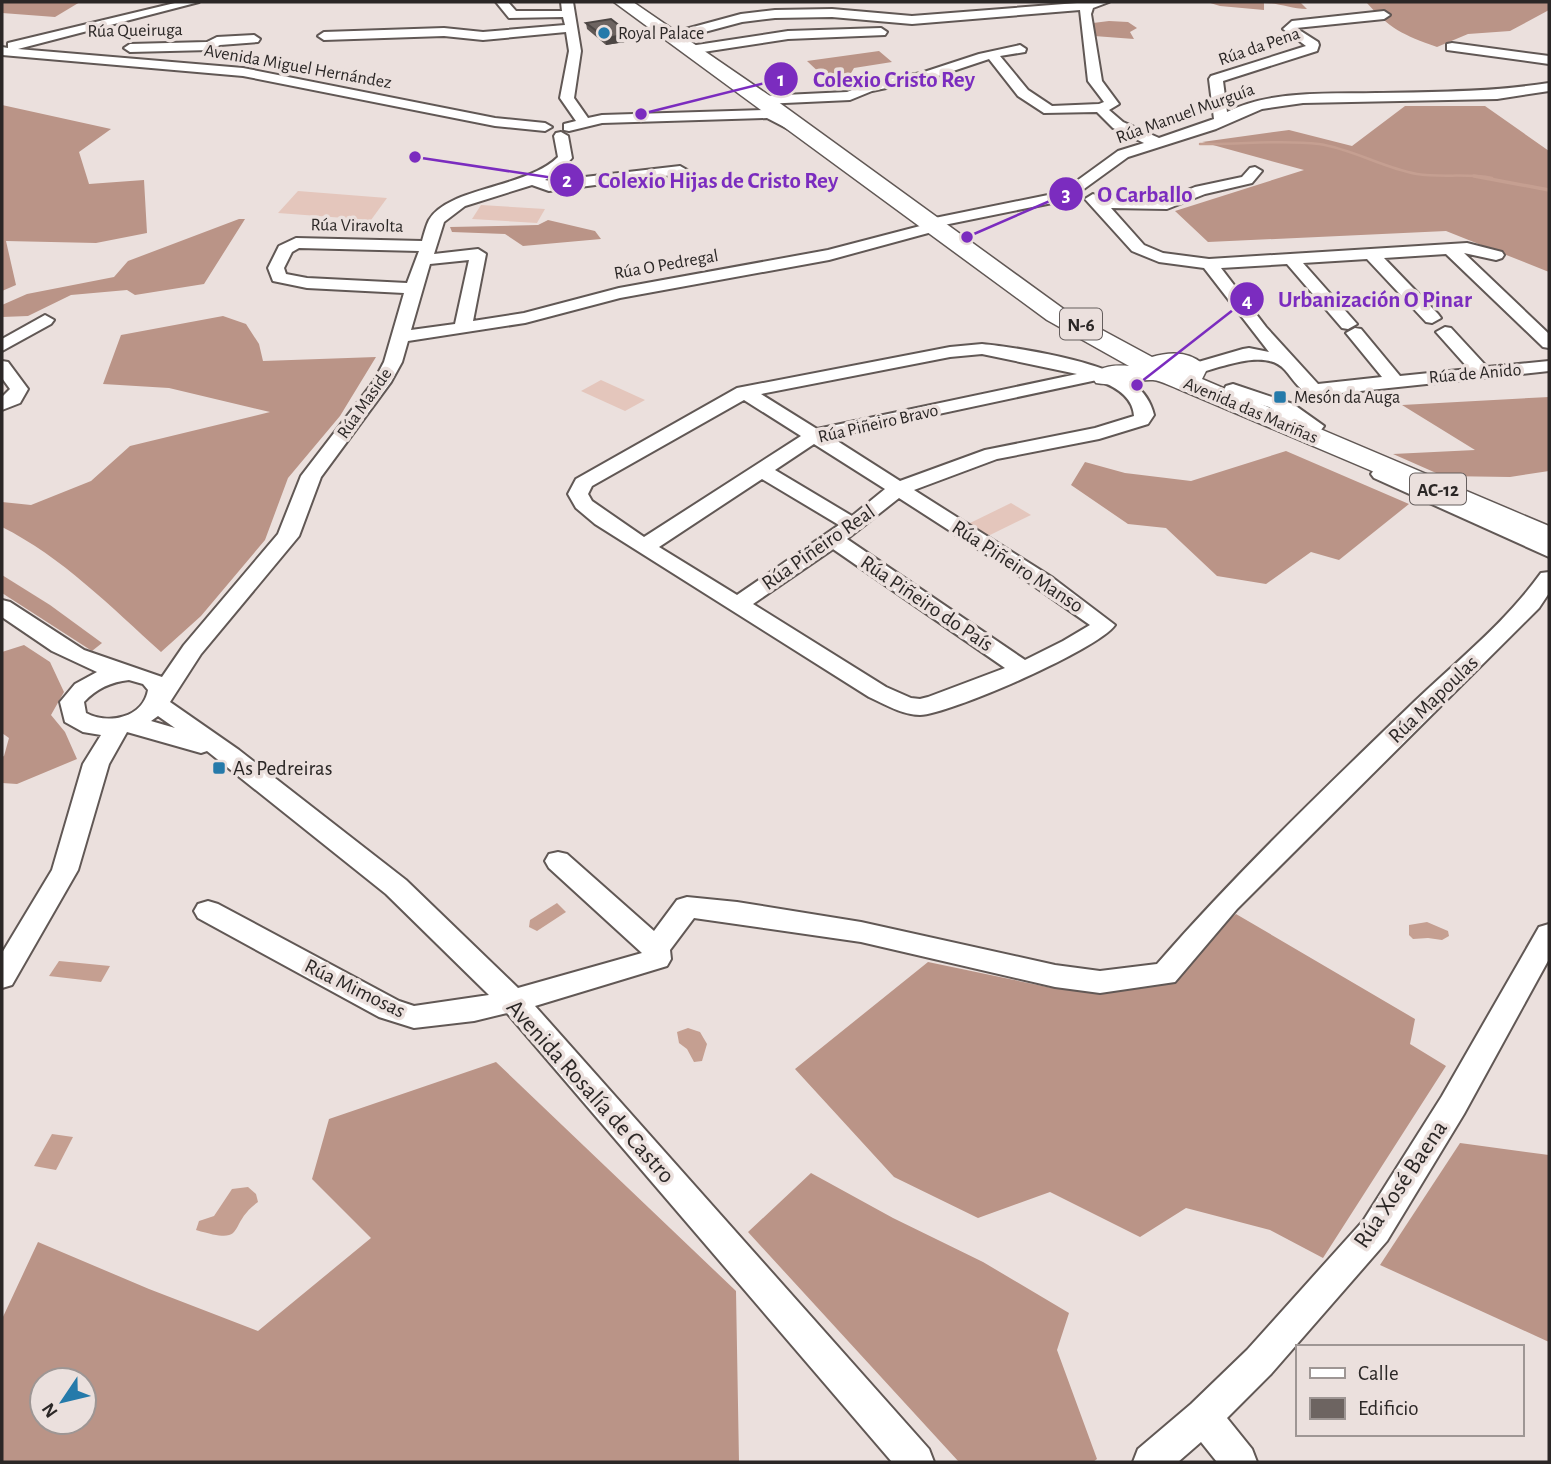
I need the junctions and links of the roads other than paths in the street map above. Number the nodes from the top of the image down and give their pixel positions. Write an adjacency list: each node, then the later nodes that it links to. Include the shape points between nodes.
1 (193, 2): 17 (street)
2 (502, 2): 6 (street, via 513,15)
3 (622, 2): 12 (highway, Avenida das Mariñas / N-6)
4 (1103, 2): 5 (street)
5 (1088, 6): 8 (street); 23 (street, via 1085,14 1095,81 1112,104)
6 (569, 8): 10 (street)
7 (1384, 15): 24 (street, Rúa da Pena, via 1292,25 1289,29 1312,48 1216,79)
8 (940, 18): 11 (street); 12 (street, via 775,14)
9 (1008, 23): 11 (street)
10 (573, 28): 13 (street, via 484,36 444,32); 25 (street, via 575,51 567,98)
11 (952, 29): 18 (street, via 788,35)
12 (667, 34): 18 (highway, Avenida das Mariñas / N-6)
13 (324, 36)
14 (254, 39): 17 (street, Rúa Queiruga, via 217,41 210,46)
15 (1452, 47): 20 (street)
16 (1020, 49): 19 (street, Avenida Miguel Hernández)
17 (6, 50): 26 (street, Avenida Miguel Hernández, via 243,72 495,122)
18 (690, 50): 22 (highway, Avenida das Mariñas / N-6, via 727,75)
19 (992, 55): 22 (street, Avenida Miguel Hernández, via 850,96); 23 (street, via 1023,93 1049,110)
20 (1549, 60)
21 (1549, 87): 24 (street, Rúa Manuel Murguía, via 1463,97 1287,101 1238,112)
22 (757, 107): 25 (street, Avenida Miguel Hernández); 33 (highway, Avenida das Mariñas / N-6, via 831,150)
23 (1101, 108): 27 (street, via 1122,128)
24 (1221, 121): 27 (street, Rúa Manuel Murguía)
25 (584, 122): 26 (street, Avenida Miguel Hernández)
26 (558, 130): 30 (street, Rúa Maside, via 565,159)
27 (1156, 142): 31 (street, Rúa Manuel Murguía, via 1123,154)
28 (680, 170): 30 (street, Rúa Maside, via 549,186)
29 (1255, 171): 32 (street, via 1247,180 1200,190 1167,205)
30 (532, 180): 35 (street, Rúa Maside, via 460,203 437,220)
31 (1072, 191): 32 (street); 33 (street, Rúa Manuel Murguía)
32 (1098, 203): 39 (street, via 1138,248 1158,257)
33 (934, 225): 40 (highway, Avenida das Mariñas / N-6); 44 (street, Rúa O Pedregal, via 829,254 619,293 525,318)
34 (1450, 249): 36 (street); 37 (street, via 1467,248); 48 (street, Rúa de Anido)
35 (425, 253): 41 (street, Rúa Maside); 41 (street, Rúa Viravolta, via 296,243 285,249 276,268 279,277 307,284); 44 (street, via 478,254)
36 (1371, 254): 38 (street); 42 (street)
37 (1496, 256)
38 (1291, 259): 39 (street); 56 (street)
39 (1209, 264): 50 (street)
40 (1000, 272): 45 (highway, Avenida das Mariñas / N-6); 53 (highway, Avenida das Mariñas / N-6, via 1105,338)
41 (414, 288): 47 (street, Rúa Maside)
42 (1432, 318)
43 (46, 320): 49 (street)
44 (463, 326): 47 (street, Rúa O Pedregal)
45 (1075, 327): 53 (highway, Avenida das Mariñas / N-6); 55 (highway, via 1116,358)
46 (1445, 332): 54 (street)
47 (401, 337): 74 (street, Rúa Maside, via 382,382 311,476 288,536)
48 (1549, 343)
49 (2, 346)
50 (1287, 361): 53 (street, via 1249,352); 57 (street)
51 (2, 366): 59 (street, via 19,389 13,399)
52 (1549, 366): 54 (street, Rúa de Anido)
53 (1173, 371): 55 (highway, via 1127,383); 60 (highway, Avenida das Mariñas / AC-12); 60 (highway, Avenida das Mariñas / AC-12, via 1233,390)
54 (1482, 372): 56 (street, Rúa de Anido)
55 (1109, 376): 58 (street, Rúa Piñeiro Manso, via 979,349); 61 (street, Rúa Piñeiro Bravo); 63 (street, via 1134,395 1143,409 1141,420 992,454)
56 (1395, 381): 57 (street, Rúa de Anido)
57 (1313, 390): 60 (street, via 1320,406)
58 (744, 392): 61 (street); 68 (street, Rúa Piñeiro Manso, via 583,483 578,494 583,503)
59 (2, 404)
60 (1312, 427): 65 (highway, Avenida das Mariñas / AC-12); 66 (highway, Avenida das Mariñas / AC-12); 69 (street, Avenida das Mariñas, via 1384,475)
61 (815, 435): 62 (street, Rúa Piñeiro Bravo); 63 (street)
62 (761, 470): 64 (street); 68 (street, Rúa Piñeiro Bravo)
63 (898, 489): 64 (street, Rúa Piñeiro Real); 75 (street, Rúa Piñeiro Manso, via 1067,596 1104,625 1096,634)
64 (853, 525): 67 (street, Rúa Piñeiro Real)
65 (1549, 525)
66 (1549, 537)
67 (833, 539): 71 (street, Rúa Piñeiro Real); 75 (street, Rúa Piñeiro do País)
68 (644, 547): 71 (street, Rúa Piñeiro Manso)
69 (1549, 551)
70 (1549, 578): 86 (street, Rúa Mapoulas, via 1516,619 1227,902 1166,974 1100,982 1055,976 861,932 687,907)
71 (737, 605): 75 (street, Rúa Piñeiro Manso, via 904,705 933,704)
72 (2, 607): 73 (street)
73 (66, 649): 76 (street, via 110,669); 77 (street)
74 (192, 650): 76 (street, Rúa Maside); 78 (street, Rúa Maside)
75 (1021, 668)
76 (136, 674): 77 (street, Rúa Maside, via 100,679); 78 (street, Avenida Rosalía de Castro, via 158,682)
77 (77, 694): 80 (street, via 72,702 74,717)
78 (160, 700): 79 (street); 81 (street, Avenida Rosalía de Castro)
79 (125, 725): 80 (street, Avenida Rosalía de Castro); 81 (street, Avenida Rosalía de Castro, via 161,730); 82 (street)
80 (90, 726): 82 (street)
81 (230, 756): 88 (street, Avenida Rosalía de Castro, via 396,887)
82 (96, 764): 87 (street, via 65,870)
83 (558, 861): 86 (street)
84 (208, 911): 88 (street, Rúa Mimosas, via 389,1009 414,1017)
85 (1549, 934): 89 (street, Rúa Xosé Baena, via 1375,1231 1259,1362)
86 (656, 949): 88 (street, Rúa Mimosas, via 657,959 635,968)
87 (2, 977)
88 (513, 1001): 90 (street, Avenida Rosalía de Castro)
89 (1204, 1416): 91 (street, Rúa Xosé Baena); 92 (street)
90 (916, 1462)
91 (1150, 1462)
92 (1239, 1462)

